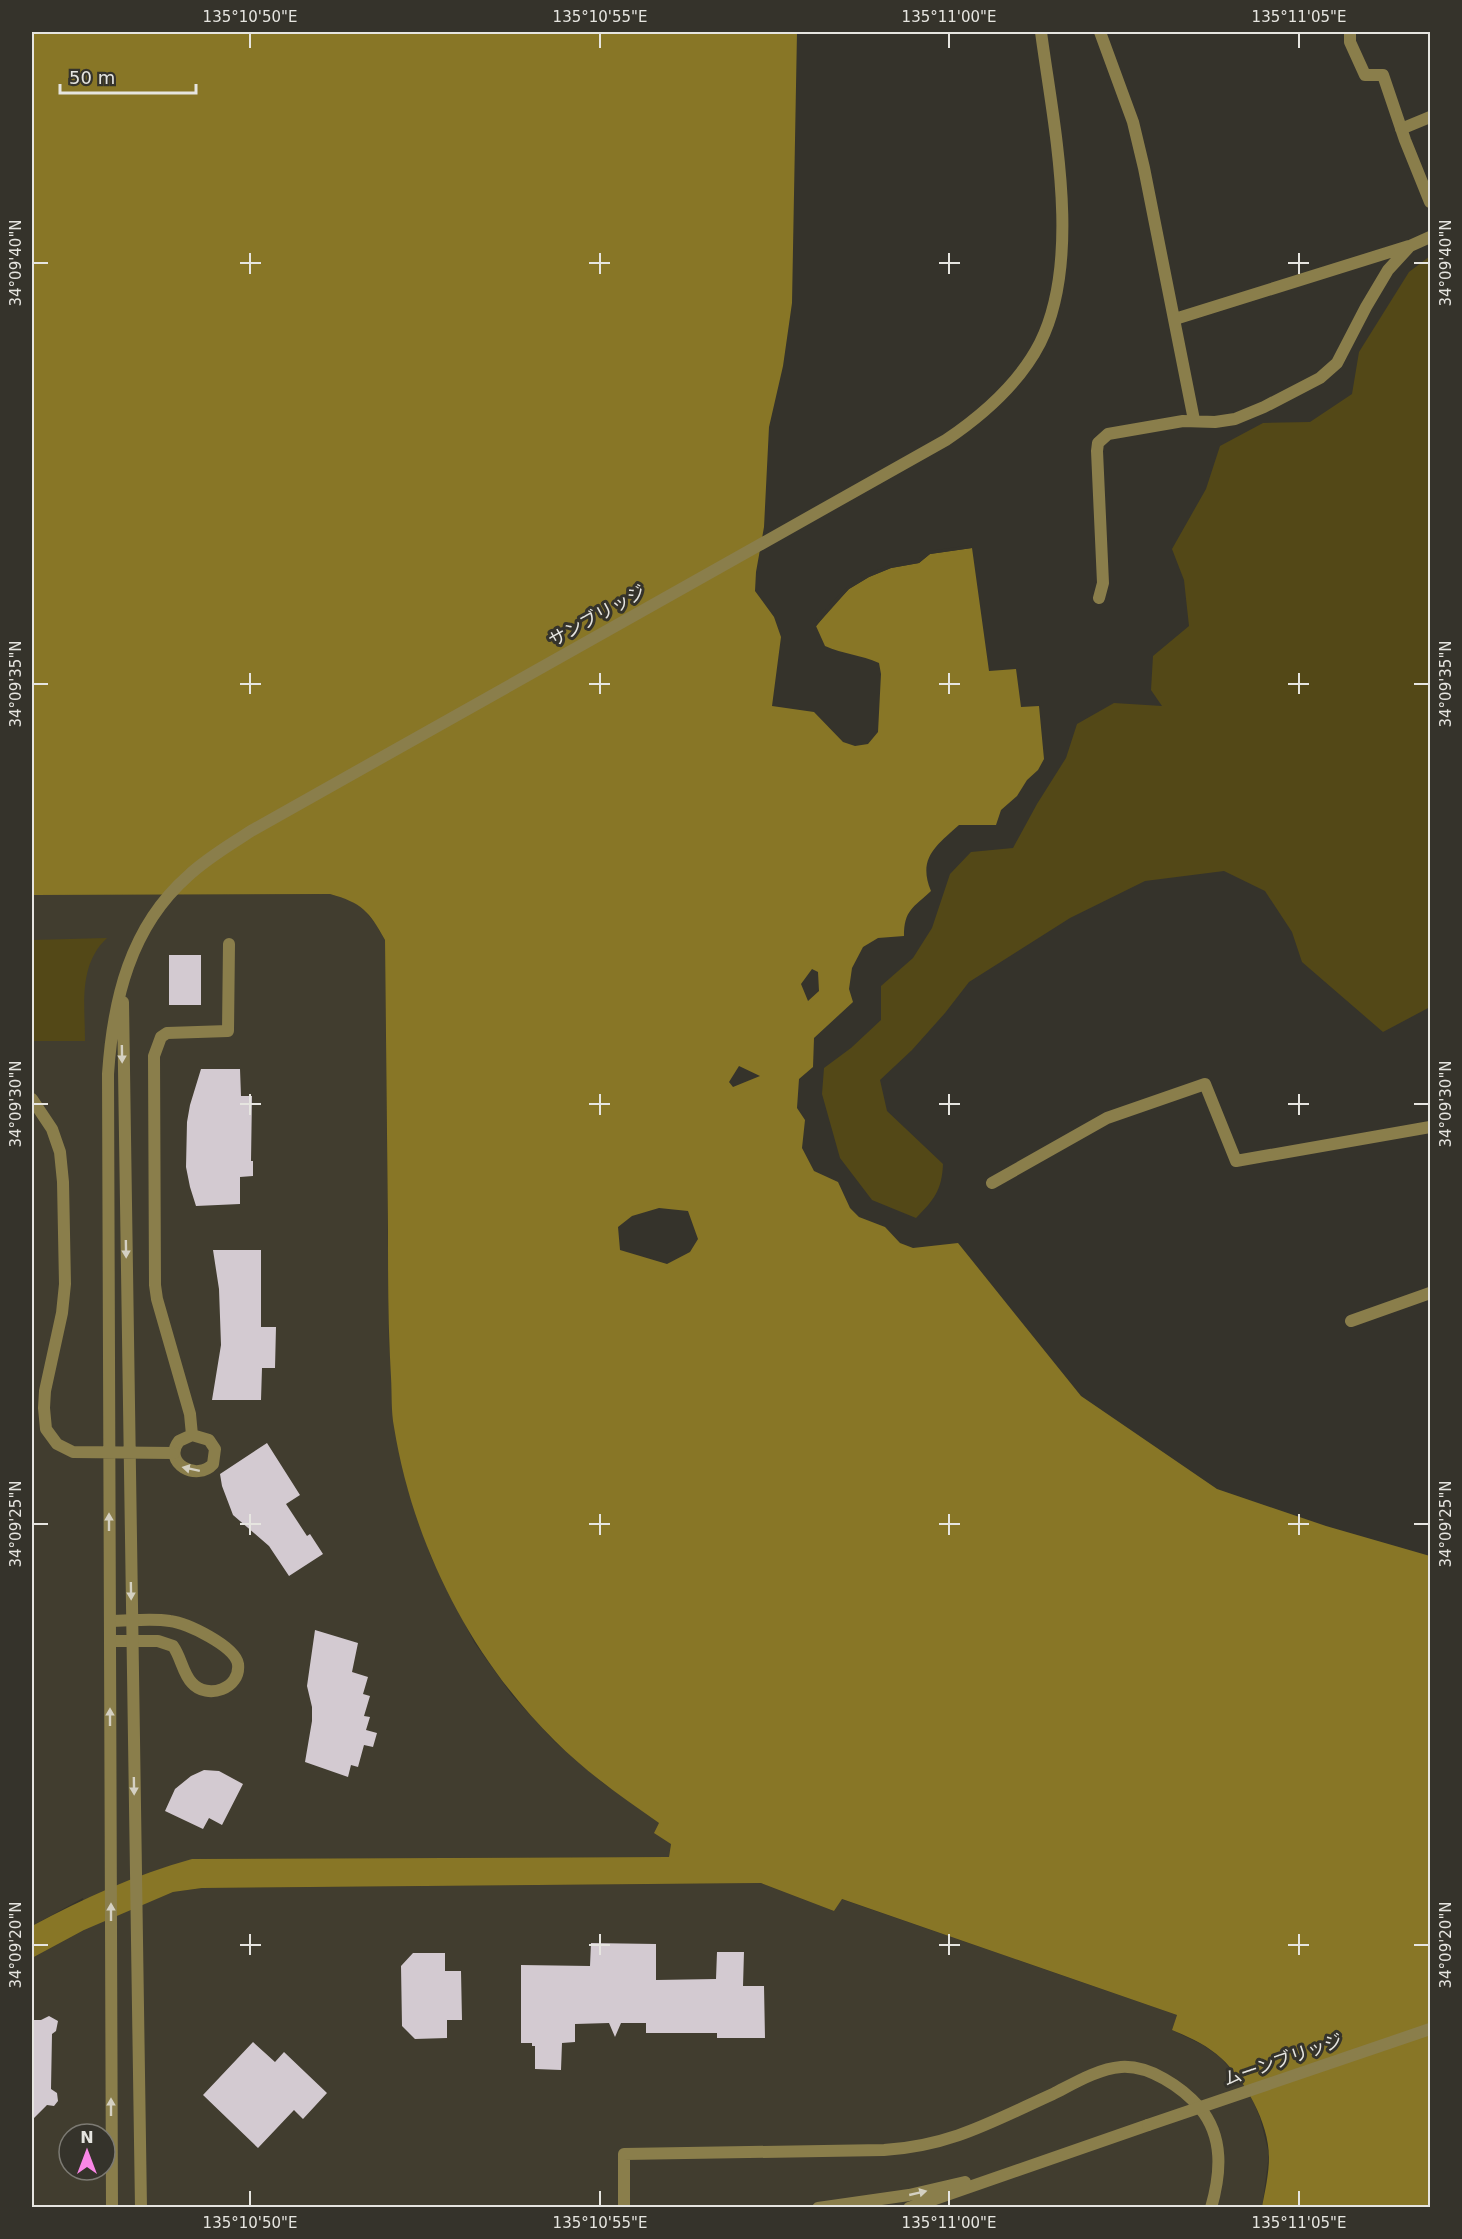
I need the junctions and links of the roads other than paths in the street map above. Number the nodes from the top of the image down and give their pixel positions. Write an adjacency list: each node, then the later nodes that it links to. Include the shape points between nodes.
1 (1041, 32): 13 (street, サンブリッジ, via 1061,200 1057,292 1040,343 1025,368 988,410 915,458 251,831 187,876 163,902)
2 (1100, 32): 9 (street, via 1133,122)
3 (1350, 32): 5 (street, via 1350,42 1365,75 1383,75)
4 (1431, 117): 5 (street)
5 (1401, 129): 6 (street)
6 (1431, 202)
7 (1431, 237): 8 (street)
8 (1410, 246): 9 (street); 10 (street, via 1388,270 1337,363 1320,378 1236,419)
9 (1175, 319): 10 (street)
10 (1194, 420): 11 (street, via 1108,434 1098,443 1103,583)
11 (1099, 597)
12 (229, 944): 19 (street, via 228,1031 167,1033 161,1037 154,1056 155,1285 190,1414)
13 (131, 954): 20 (street, via 112,1027 108,1074); 21 (street, one-way to 21, via 122,1013)
14 (32, 1099): 20 (street, via 52,1129 60,1152 63,1182 65,1284 45,1391 46,1429 57,1444 73,1452)
15 (1431, 1126): 16 (street, via 1236,1161 1205,1084 1107,1118)
16 (992, 1183)
17 (1431, 1293): 18 (street)
18 (1352, 1321)
19 (192, 1435): 22 (street, via 179,1441); 22 (street, one-way to 22, via 204,1437 215,1449 210,1467 200,1472 187,1470 178,1464)
20 (109, 1452): 21 (street); 24 (street, one-way to 20)
21 (129, 1452): 22 (street); 23 (street, one-way to 23)
22 (174, 1453)
23 (132, 1621): 24 (street); 26 (street); 26 (street, via 181,1623 223,1644 238,1663 236,1678 222,1690 205,1691 191,1683 173,1646 158,1641)
24 (110, 1622): 25 (street)
25 (110, 1641): 26 (street); 29 (street, one-way to 25)
26 (132, 1641): 30 (street, one-way to 30)
27 (1431, 2029): 28 (street, ムーンブリッジ, bridge)
28 (1031, 2164): 32 (street, one-way to 28, via 909,2195); 33 (street)
29 (112, 2208)
30 (141, 2208)
31 (624, 2208): 34 (street, via 624,2154 884,2150 926,2145 964,2135 1119,2067 1142,2069 1175,2086 1206,2115 1219,2150)
32 (818, 2208)
33 (909, 2208)
34 (1211, 2208)

